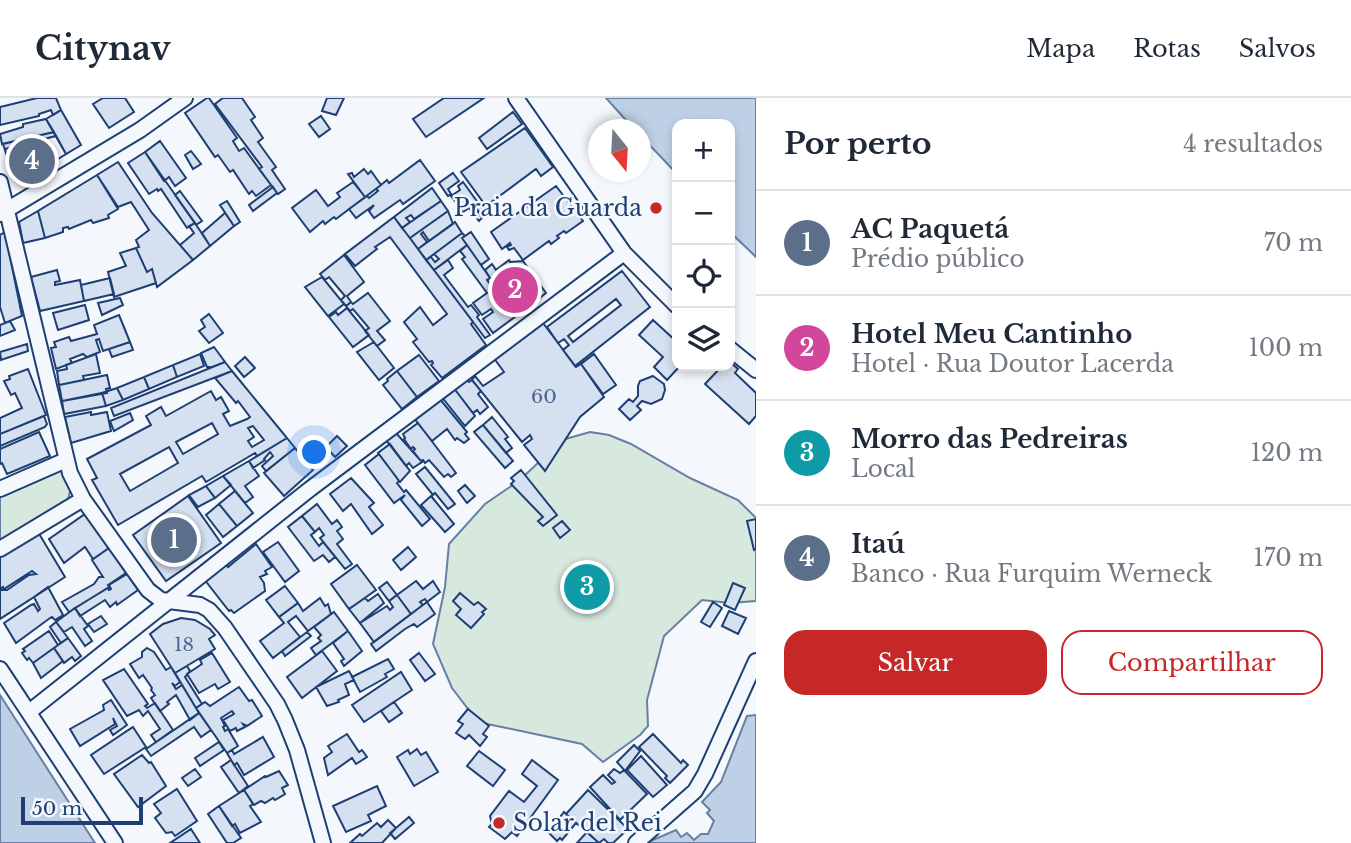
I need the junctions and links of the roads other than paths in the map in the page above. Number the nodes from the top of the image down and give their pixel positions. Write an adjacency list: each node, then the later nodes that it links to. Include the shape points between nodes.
1 (185, 98): 4 (street)
2 (516, 98): 5 (street)
3 (0, 182): 4 (street)
4 (4, 212): 9 (street)
5 (624, 253): 6 (street); 13 (street)
6 (672, 301)
7 (735, 353): 8 (street)
8 (756, 370)
9 (66, 460): 10 (street); 11 (street)
10 (0, 489)
11 (83, 499): 12 (street); 13 (street, via 148,590)
12 (0, 549)
13 (168, 601): 16 (street); 18 (street, via 209,610 276,704 297,750)
14 (756, 661): 19 (street, via 695,791)
15 (0, 669): 16 (street)
16 (29, 712): 17 (street)
17 (115, 843)
18 (323, 843)
19 (636, 843)

